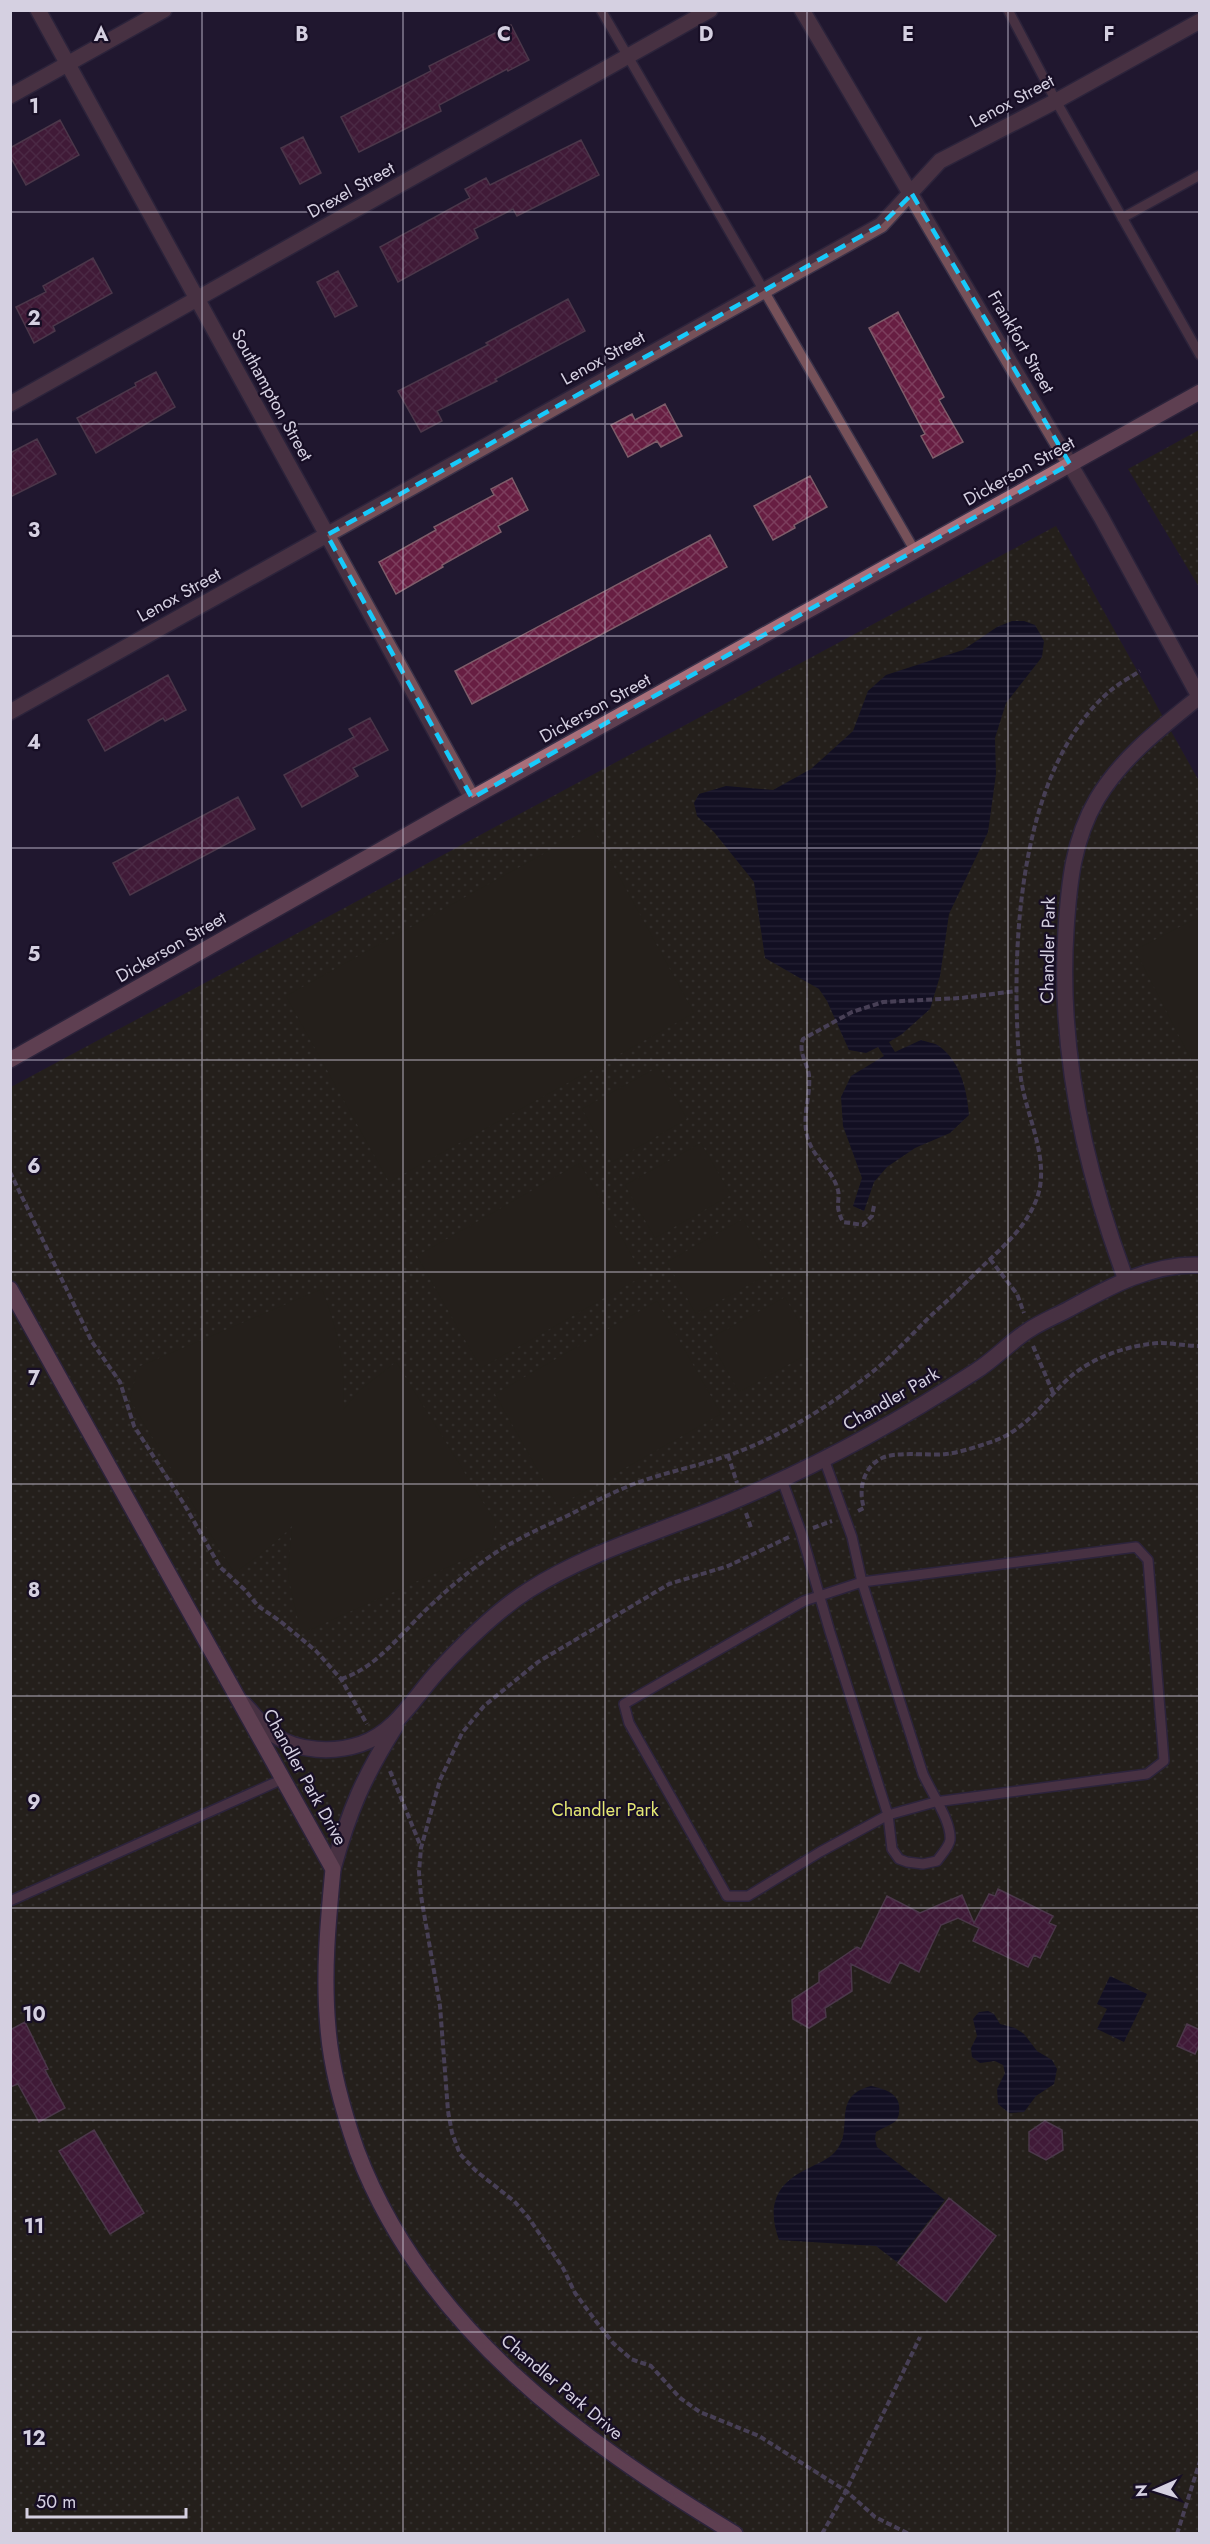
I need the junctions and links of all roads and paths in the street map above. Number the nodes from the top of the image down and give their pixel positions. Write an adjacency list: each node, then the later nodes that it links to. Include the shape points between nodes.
1 (38, 10): 9 (street, Southampton Street)
2 (164, 10): 9 (street)
3 (601, 10): 8 (lane)
4 (710, 10): 8 (street, Drexel Street)
5 (802, 10): 13 (street, Frankfort Street)
6 (1008, 10): 11 (lane)
7 (1200, 21): 11 (street, Lenox Street)
8 (628, 57): 15 (lane); 16 (street, Drexel Street)
9 (68, 64): 10 (street); 16 (street, Southampton Street)
10 (10, 96)
11 (1056, 100): 13 (street, Lenox Street, via 940,161); 14 (lane)
12 (1200, 175): 14 (lane)
13 (912, 194): 15 (street, Lenox Street, via 881,225); 20 (street, Frankfort Street)
14 (1122, 218): 17 (lane)
15 (765, 290): 21 (street, Lenox Street); 22 (lane)
16 (197, 300): 19 (street, Drexel Street); 21 (street, Southampton Street)
17 (1200, 355)
18 (1200, 392): 20 (street, Dickerson Street)
19 (10, 404)
20 (1070, 464): 22 (street, Dickerson Street); 24 (street, Frankfort Street)
21 (327, 535): 25 (street, Lenox Street); 26 (street, Southampton Street)
22 (915, 551): 26 (street, Dickerson Street)
23 (1140, 671): 27 (path, via 1111,689 1072,736 1039,810 1024,878)
24 (1199, 697): 32 (street, Chandler Park, via 1114,774 1084,825 1069,882 1065,987 1073,1087 1094,1185)
25 (10, 712)
26 (472, 798): 28 (street, Dickerson Street)
27 (1016, 991): 30 (path, via 883,1002 852,1012 802,1040 809,1074 804,1122 813,1153 837,1188 837,1210 843,1222 863,1224 872,1216); 41 (path, via 1020,1073 1042,1181 1023,1225 1003,1247 878,1367 830,1403 733,1454 602,1498 499,1550 429,1606 375,1659)
28 (10, 1060)
29 (10, 1172): 41 (path, via 92,1342 120,1382 134,1426 220,1567)
30 (874, 1206)
31 (1200, 1265): 32 (street, Chandler Park, via 1168,1266)
32 (1126, 1280): 35 (street, Chandler Park, via 1028,1330 995,1359 952,1387)
33 (10, 1289): 42 (street, Chandler Park Drive)
34 (1200, 1347): 37 (path, via 1159,1343 1126,1349 1071,1376 1032,1417 998,1439 947,1454 883,1458 866,1472 860,1497 864,1508)
35 (824, 1459): 36 (street, Chandler Park); 37 (lane)
36 (782, 1480): 38 (lane); 43 (street, Chandler Park, via 591,1558 529,1590 462,1646)
37 (843, 1517): 38 (path); 39 (lane)
38 (801, 1532): 40 (lane); 47 (path, via 728,1566 669,1584 538,1662 484,1706 462,1733 440,1780)
39 (862, 1581): 40 (lane); 45 (lane); 45 (lane, via 1136,1547 1148,1560 1164,1761 1148,1774)
40 (819, 1594): 46 (lane); 46 (lane, via 624,1704 629,1723 727,1896 748,1896)
41 (341, 1679): 43 (path)
42 (239, 1699): 43 (street, Chandler Park, via 274,1736 295,1745 318,1750); 44 (street, Chandler Park Drive)
43 (377, 1744): 47 (path, via 397,1783); 48 (street, Chandler Park, via 345,1823)
44 (283, 1779): 48 (street, Chandler Park Drive); 49 (lane)
45 (935, 1802): 46 (lane); 46 (lane, via 948,1820 950,1842 937,1861 923,1864 899,1859 892,1849)
46 (888, 1815)
47 (421, 1848): 52 (path, via 421,1896 440,2006 448,2111 460,2154 528,2217 575,2293 613,2343 631,2359 651,2366 680,2398 700,2412 759,2436)
48 (333, 1869): 53 (street, Chandler Park Drive, via 325,1986 335,2074 366,2172 397,2234 440,2298 521,2383 617,2459)
49 (10, 1901)
50 (920, 2337): 52 (path)
51 (1200, 2462): 56 (path)
52 (846, 2491): 54 (path); 55 (path, via 875,2517)
53 (735, 2534)
54 (822, 2534)
55 (909, 2534)
56 (1177, 2534)

